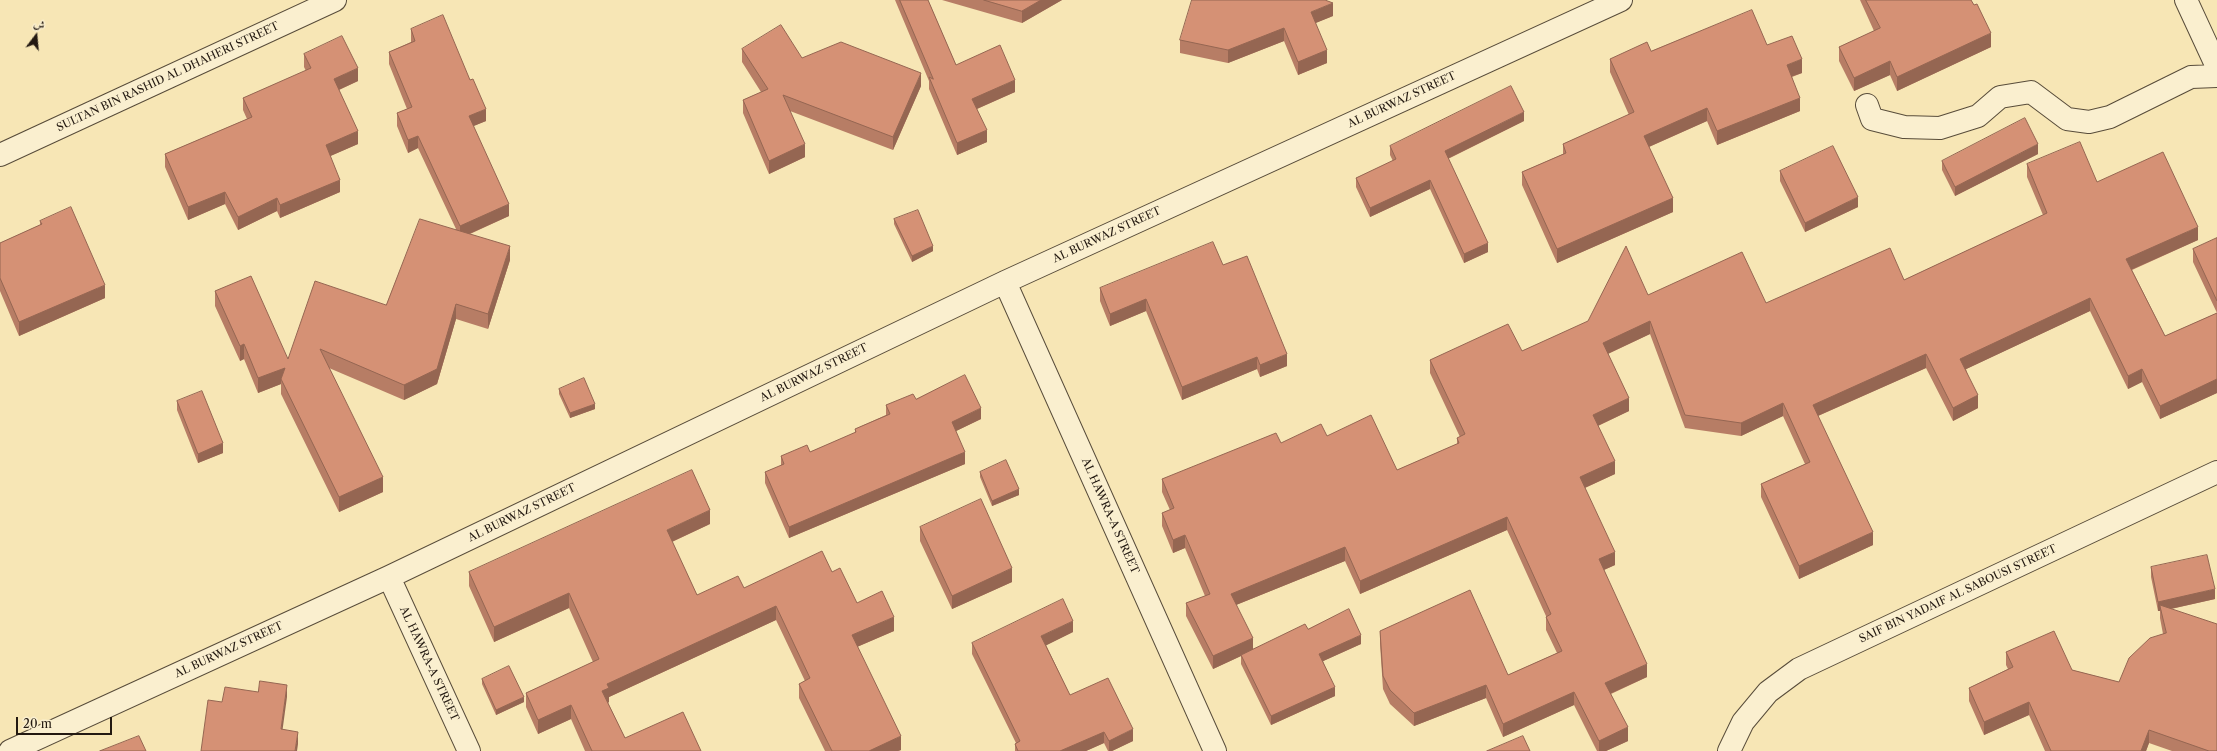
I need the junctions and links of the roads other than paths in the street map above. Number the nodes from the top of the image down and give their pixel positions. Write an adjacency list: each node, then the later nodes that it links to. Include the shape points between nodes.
1 (335, 0): 7 (street, SULTAN BIN RASHID AL DHAHERI STREET)
2 (1621, 0): 8 (street, AL BURWAZ STREET)
3 (2186, 0): 4 (street)
4 (2217, 66)
5 (2217, 76): 6 (street, via 2191,77 2110,117 2089,122 2067,119 2031,92 2000,97 1978,116 1940,128 1904,127 1872,119)
6 (1867, 105)
7 (0, 155)
8 (1005, 282): 10 (street, AL BURWAZ STREET); 13 (street, AL HAWRA-A STREET)
9 (2217, 472): 14 (street, SAIF BIN YADAIF AL SABOUSI STREET, via 1799,669 1768,692 1743,722)
10 (388, 577): 11 (street, AL BURWAZ STREET); 12 (street, AL HAWRA-A STREET)
11 (10, 751)
12 (469, 751)
13 (1216, 751)
14 (1729, 751)

